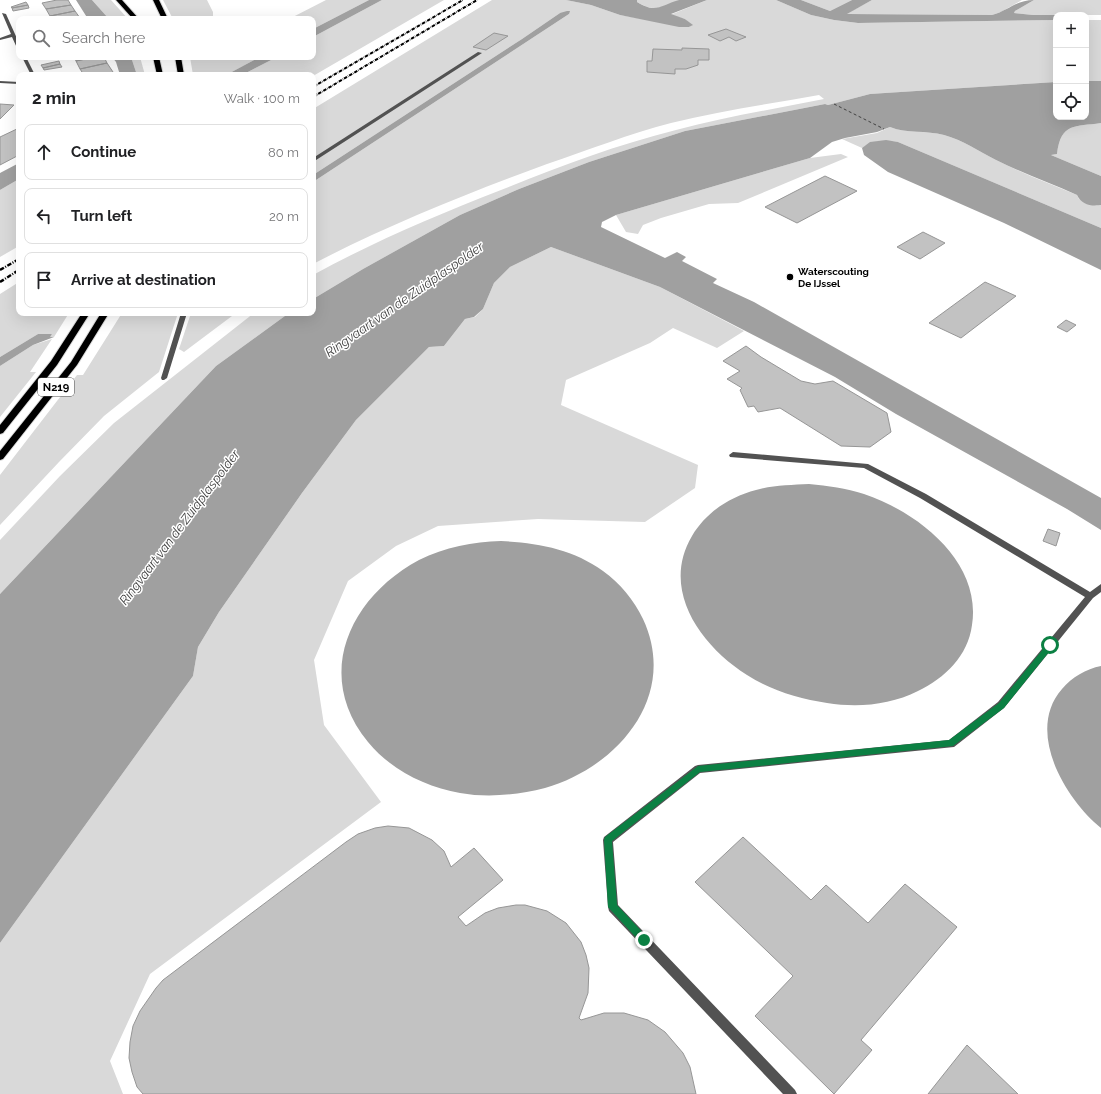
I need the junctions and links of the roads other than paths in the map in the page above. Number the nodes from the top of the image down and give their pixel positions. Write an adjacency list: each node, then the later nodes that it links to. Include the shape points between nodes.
1 (119, 0): 4 (main road)
2 (156, 0): 5 (main road)
3 (4, 14): 6 (street)
4 (133, 16)
5 (164, 16)
6 (12, 35): 7 (street); 8 (street)
7 (0, 39)
8 (16, 42)
9 (480, 53): 18 (street)
10 (26, 60): 13 (street)
11 (157, 60): 14 (main road)
12 (178, 60): 15 (main road)
13 (32, 72)
14 (159, 72)
15 (180, 72)
16 (0, 82): 17 (street)
17 (16, 83)
18 (316, 158)
19 (84, 316): 23 (main road, N219, via 54,363)
20 (103, 316): 25 (main road, N219, via 74,363)
21 (183, 316): 22 (street)
22 (164, 378)
23 (0, 431)
24 (733, 454): 27 (street, via 865,466 923,496)
25 (0, 457)
26 (1101, 587): 27 (street)
27 (1090, 596): 28 (street, via 1001,706 951,744 698,769 608,840 613,907)
28 (791, 1094)

